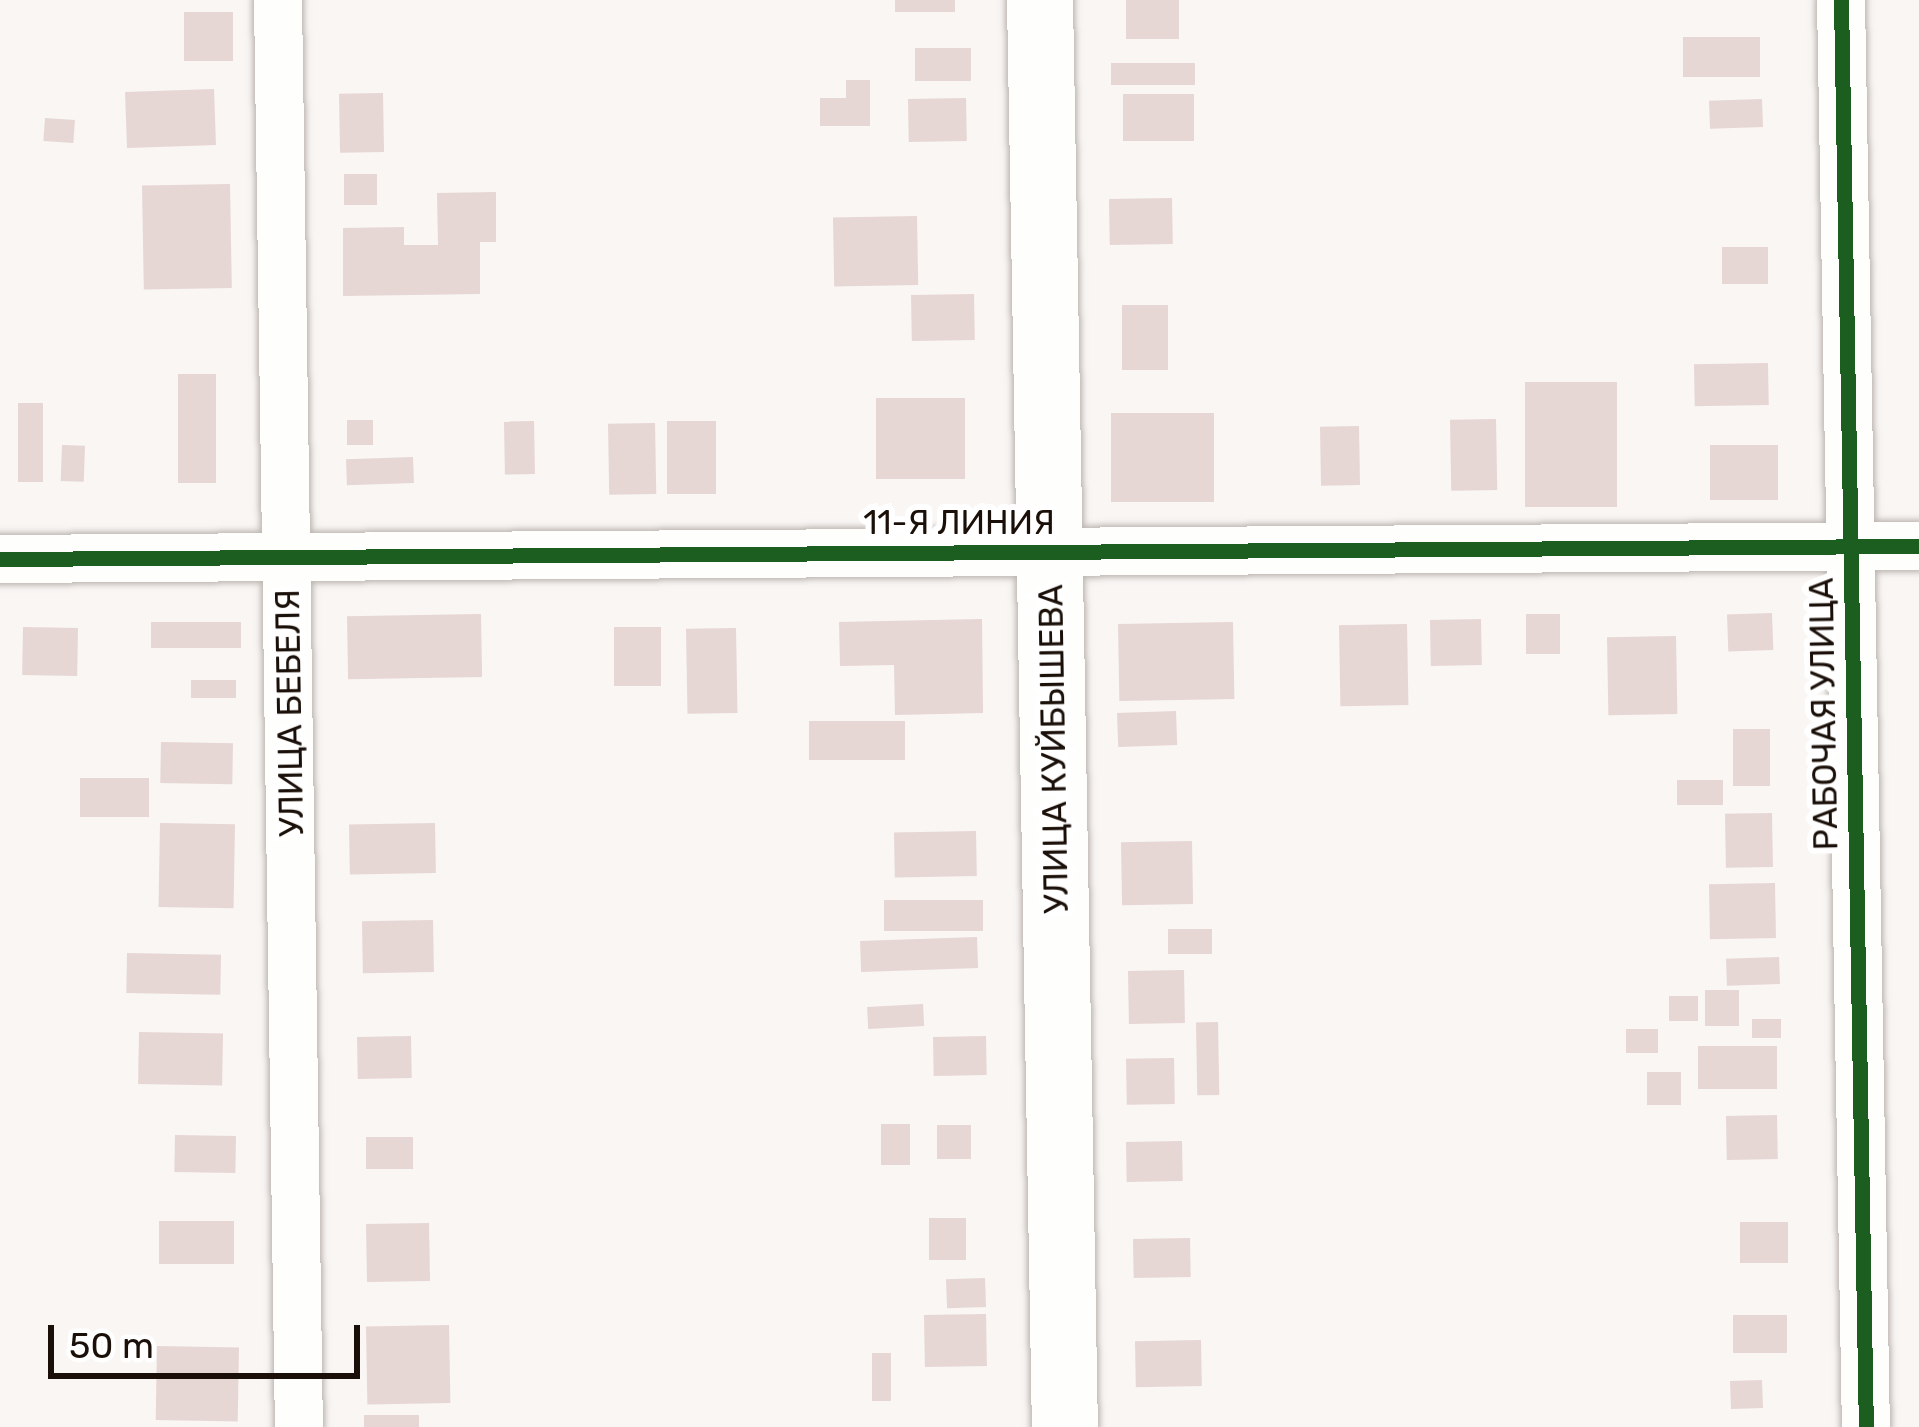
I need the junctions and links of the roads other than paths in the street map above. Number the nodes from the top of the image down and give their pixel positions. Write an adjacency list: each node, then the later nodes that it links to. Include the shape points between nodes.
1 (278, 0): 6 (street, УЛИЦА БЕБЕЛЯ)
2 (1040, 0): 7 (street, УЛИЦА КУЙБЫШЕВА)
3 (1841, 0): 5 (street, РАБОЧАЯ УЛИЦА)
4 (1919, 546): 5 (street, 11-Я ЛИНИЯ)
5 (1851, 548): 7 (street, 11-Я ЛИНИЯ); 11 (street, РАБОЧАЯ УЛИЦА)
6 (287, 553): 7 (street, 11-Я ЛИНИЯ); 8 (street, 11-Я ЛИНИЯ); 9 (street, УЛИЦА БЕБЕЛЯ)
7 (1051, 553): 10 (street, УЛИЦА КУЙБЫШЕВА)
8 (0, 559)
9 (299, 1427)
10 (1064, 1427)
11 (1866, 1427)

